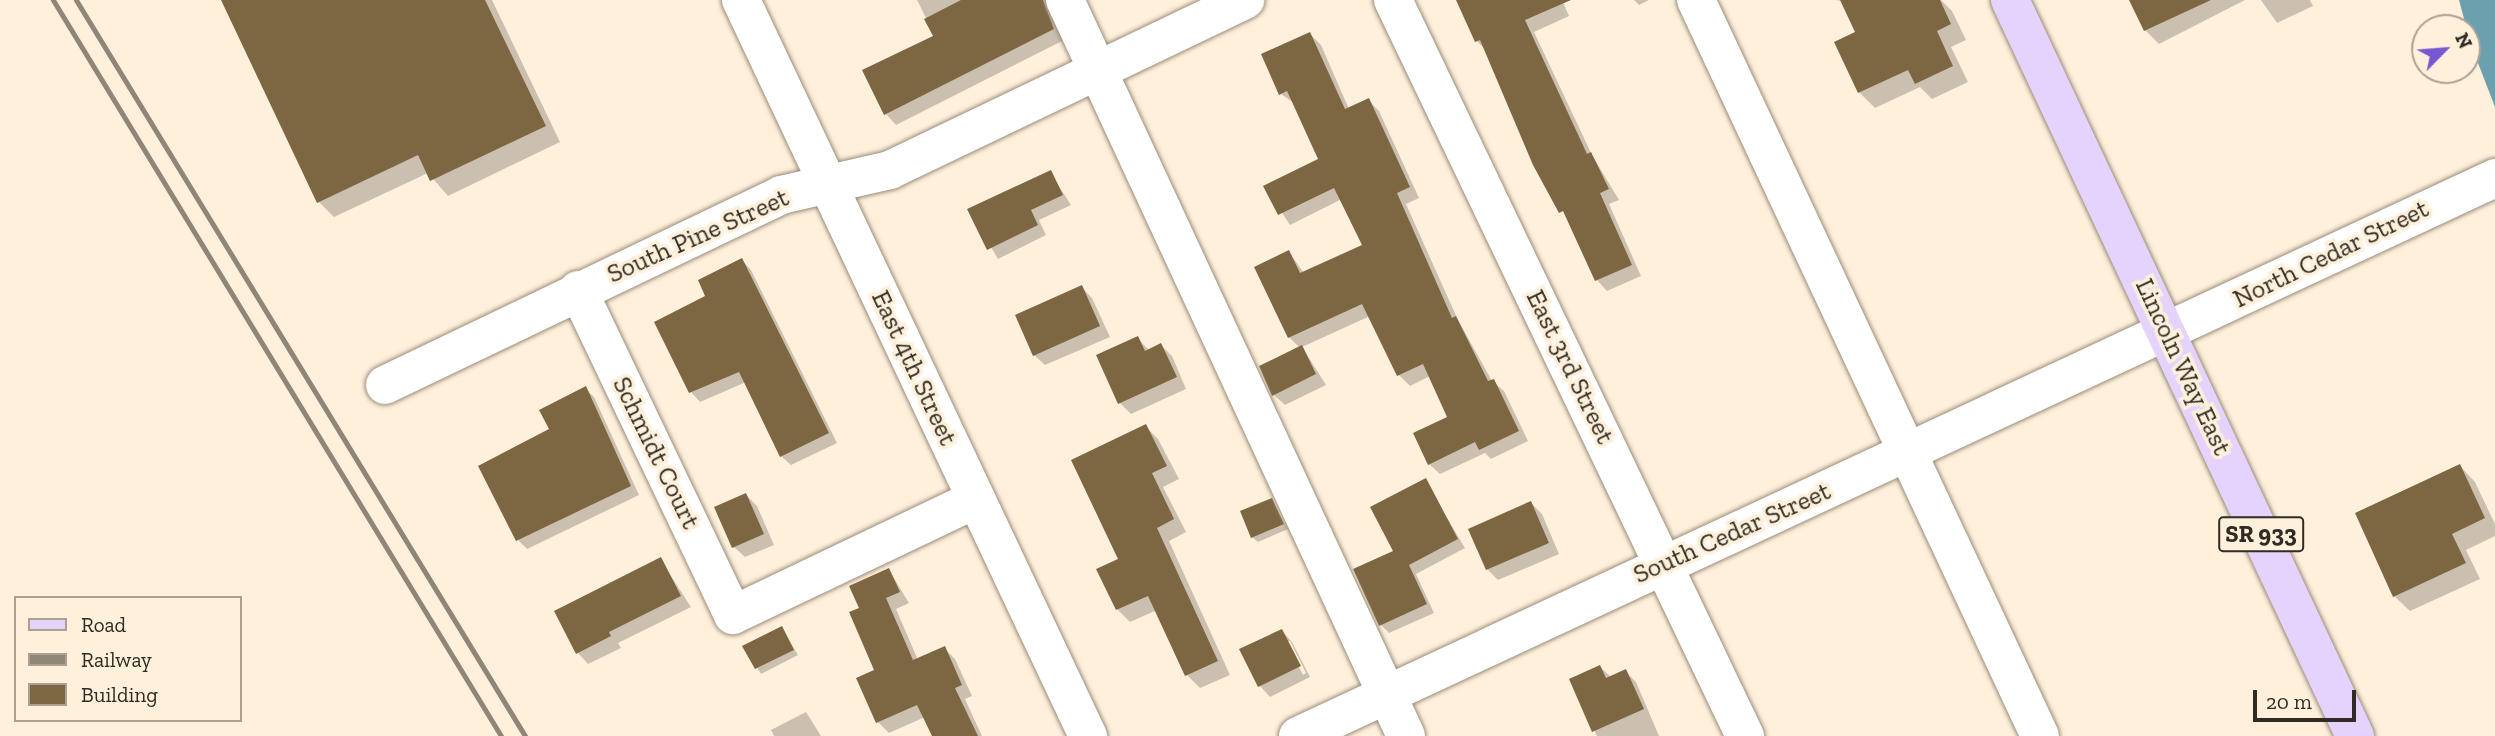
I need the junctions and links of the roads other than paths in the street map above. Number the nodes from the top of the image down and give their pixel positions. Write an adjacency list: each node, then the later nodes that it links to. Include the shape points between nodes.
1 (741, 0): 9 (street, East 4th Street)
2 (1065, 0): 7 (street)
3 (1245, 0): 7 (street, South Pine Street)
4 (1393, 0): 15 (street, East 3rd Street)
5 (1696, 0): 13 (street)
6 (2010, 0): 11 (main road, Lincoln Way East / SR 933)
7 (1098, 69): 9 (street, South Pine Street, via 890,170); 16 (street)
8 (2495, 178): 11 (street, North Cedar Street)
9 (827, 185): 10 (street, South Pine Street, via 781,195); 14 (street, East 4th Street)
10 (578, 290): 12 (street, South Pine Street); 14 (street, Schmidt Court, via 733,615)
11 (2168, 332): 13 (street, South Cedar Street); 22 (main road, Lincoln Way East / SR 933)
12 (385, 385)
13 (1907, 454): 15 (street, South Cedar Street); 21 (street)
14 (976, 499): 17 (street, East 4th Street)
15 (1664, 564): 16 (street, South Cedar Street); 20 (street, East 3rd Street)
16 (1386, 695): 18 (street, South Cedar Street); 19 (street)
17 (1088, 736)
18 (1297, 736)
19 (1406, 736)
20 (1745, 736)
21 (2040, 736)
22 (2355, 736)

